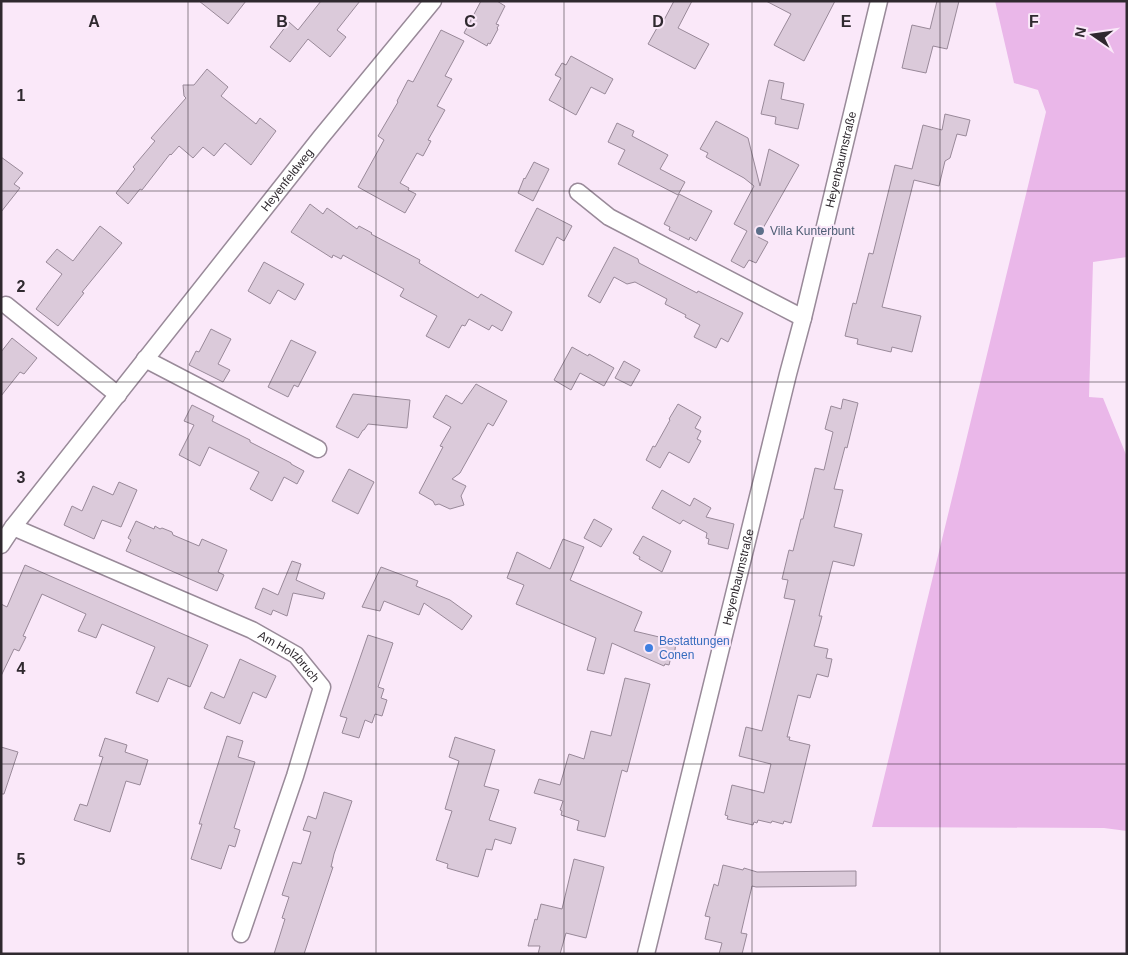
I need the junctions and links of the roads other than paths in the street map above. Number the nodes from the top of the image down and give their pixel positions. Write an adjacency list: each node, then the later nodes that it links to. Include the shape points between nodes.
1 (879, 1): 5 (street, Heyenbaumstraße)
2 (431, 2): 6 (street, Heyenfeldweg)
3 (578, 192): 5 (street, via 609,217)
4 (6, 305): 7 (street)
5 (803, 318): 12 (street, Heyenbaumstraße)
6 (145, 359): 7 (street, Heyenfeldweg); 8 (street)
7 (118, 395): 9 (street, Heyenfeldweg)
8 (318, 449)
9 (13, 527): 10 (street, Heyenfeldweg); 11 (street, Am Holzbruch, via 252,630 296,655 322,687)
10 (1, 545)
11 (241, 934)
12 (646, 954)

